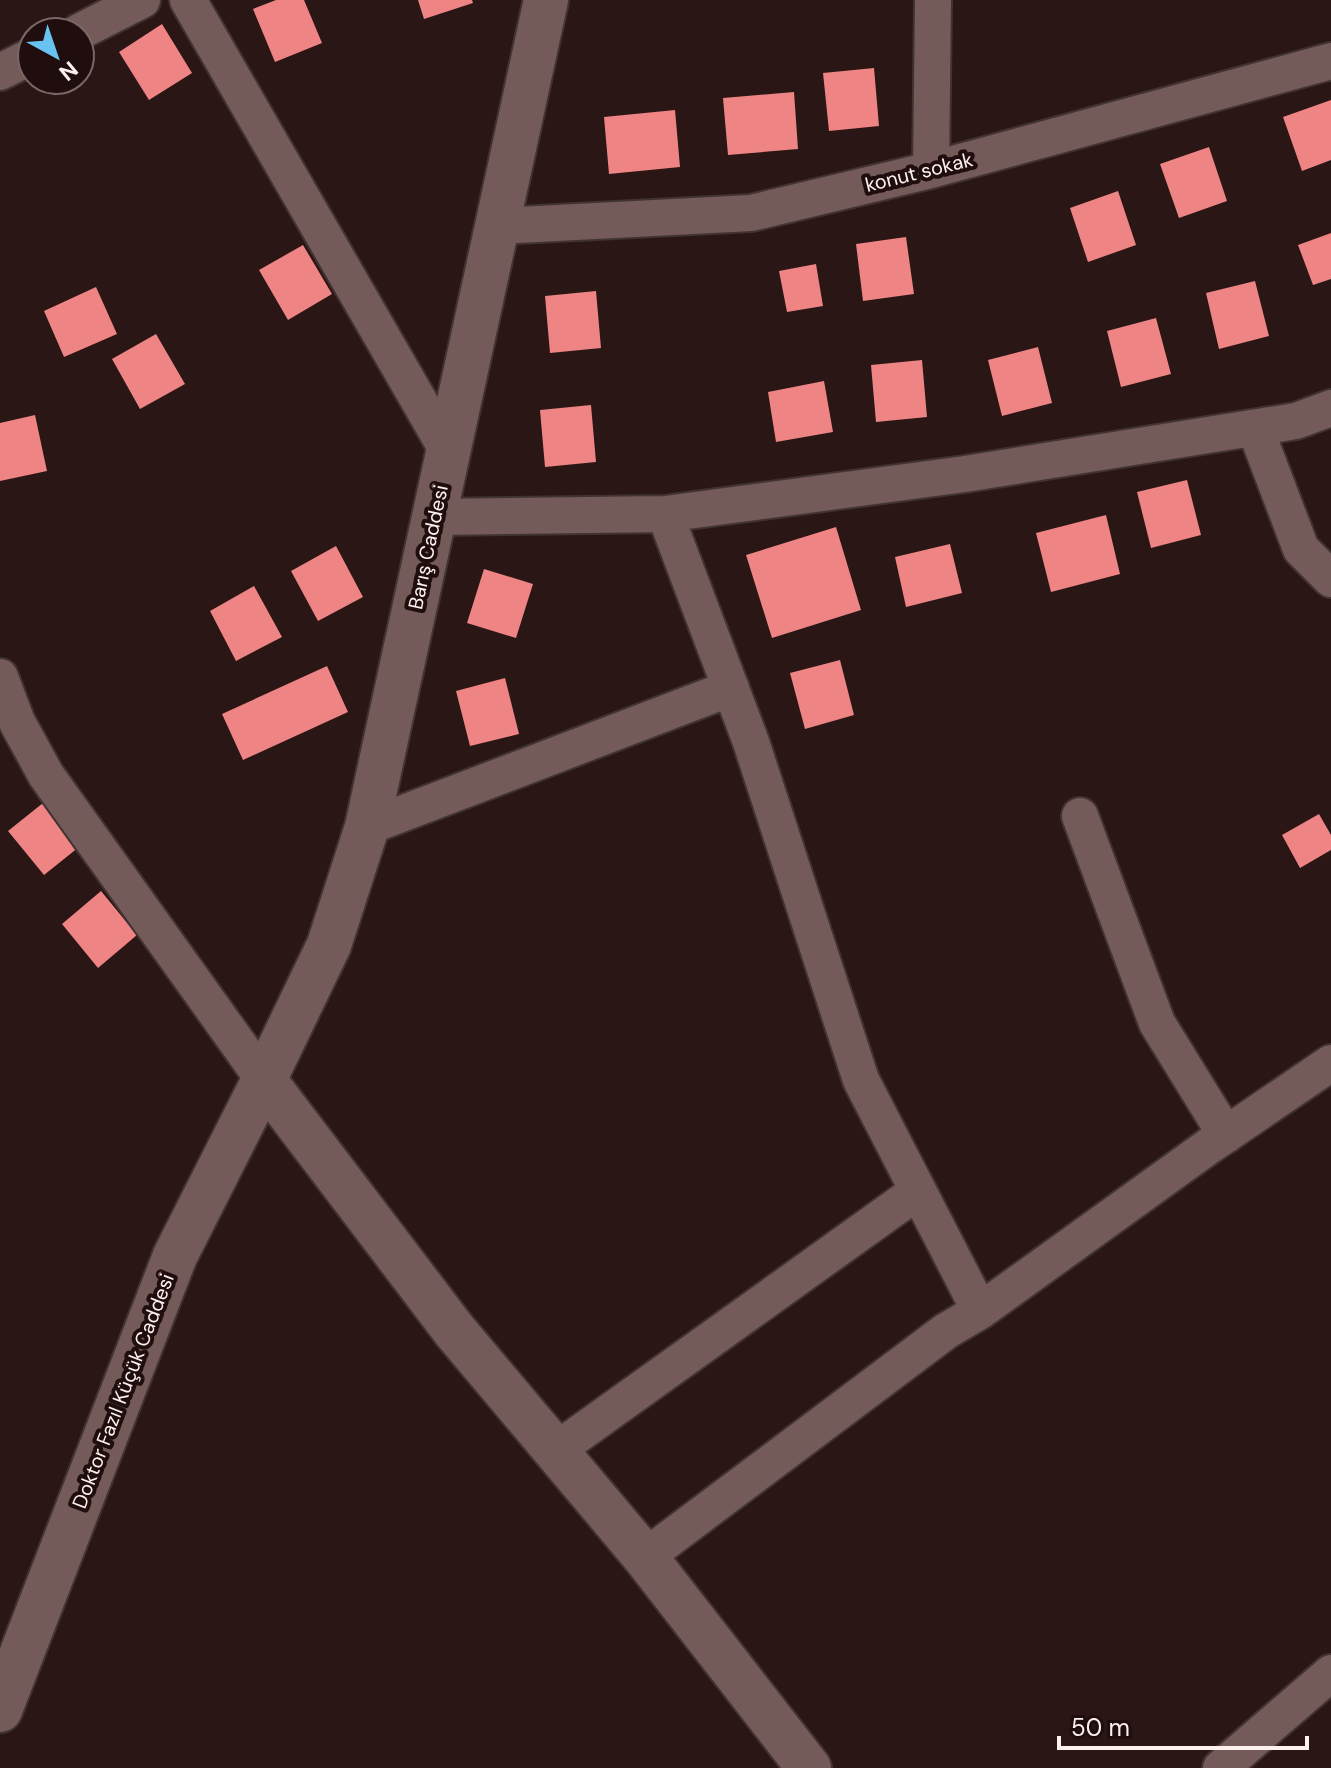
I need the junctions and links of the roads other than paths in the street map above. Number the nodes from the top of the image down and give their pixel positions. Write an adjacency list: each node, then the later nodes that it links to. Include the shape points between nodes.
1 (142, 0): 5 (street)
2 (188, 0): 11 (street)
3 (546, 0): 8 (street, Barış Caddesi)
4 (933, 0): 7 (street)
5 (96, 23)
6 (1331, 61): 7 (street, konut sokak)
7 (931, 170): 8 (street, konut sokak, via 751,213)
8 (497, 226): 11 (street, Barış Caddesi)
9 (1331, 408): 10 (street)
10 (1255, 428): 12 (street); 14 (street, via 1301,549)
11 (449, 453): 13 (street, Barış Caddesi)
12 (665, 514): 13 (street); 16 (street)
13 (435, 517): 18 (street, Barış Caddesi)
14 (1331, 579)
15 (0, 677): 20 (street, via 46,775)
16 (731, 688): 18 (street); 22 (street, via 861,1080)
17 (1080, 816): 21 (street, via 1157,1023)
18 (367, 827): 20 (street, Barış Caddesi, via 329,945)
19 (1331, 1063): 21 (street)
20 (264, 1080): 24 (street, via 454,1330); 27 (street, Doktor Fazıl Küçük Caddesi, via 175,1256)
21 (1226, 1135): 23 (street)
22 (918, 1191): 23 (street); 24 (street)
23 (980, 1311): 25 (street, via 946,1331)
24 (555, 1451): 25 (street)
25 (645, 1557): 28 (street)
26 (1331, 1673): 29 (street)
27 (0, 1710)
28 (809, 1768)
29 (1221, 1768)

